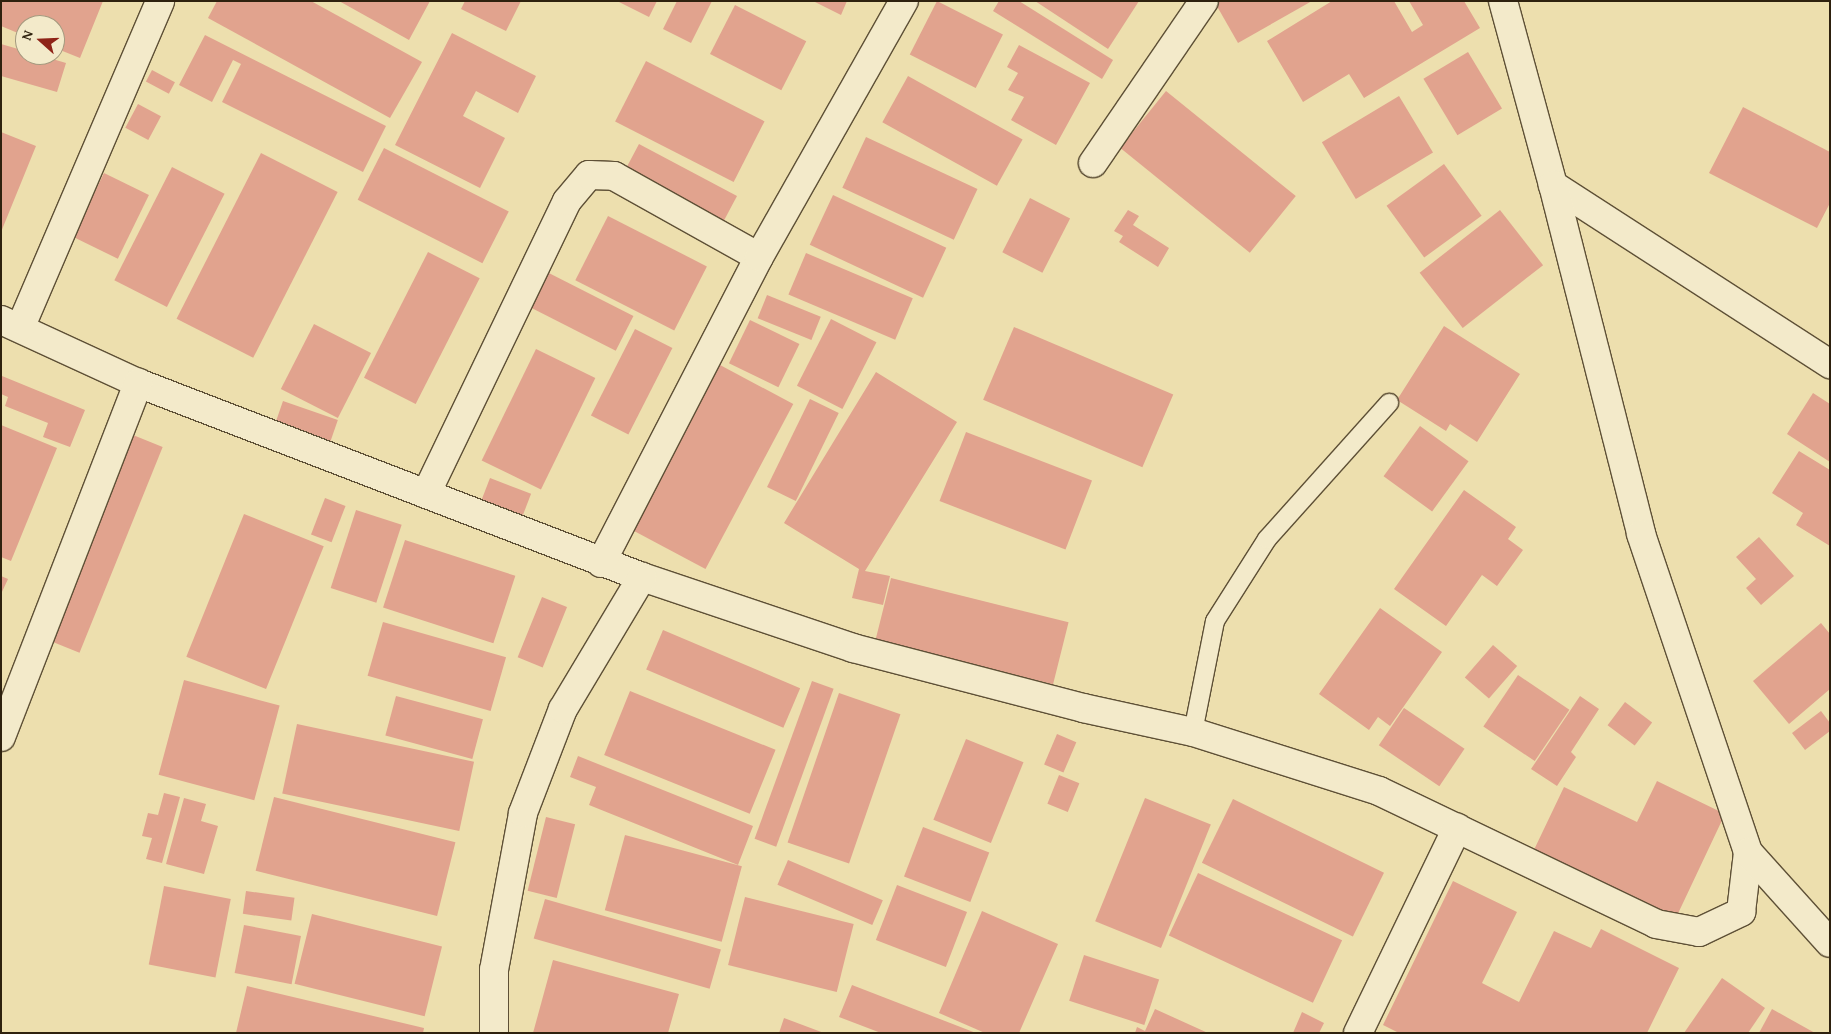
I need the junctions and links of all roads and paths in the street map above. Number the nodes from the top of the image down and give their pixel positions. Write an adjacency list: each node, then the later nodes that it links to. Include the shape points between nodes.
1 (160, 1): 8 (street)
2 (904, 1): 7 (street)
3 (1204, 1): 5 (street)
4 (1503, 1): 6 (street)
5 (1093, 163)
6 (1553, 185): 9 (street); 18 (street, via 1640,534)
7 (759, 257): 12 (street, via 614,176 588,175 567,200); 13 (street)
8 (11, 323): 10 (street)
9 (1830, 364)
10 (138, 383): 12 (street); 16 (street)
11 (1390, 403): 15 (lane, via 1267,539 1215,622)
12 (426, 494): 13 (street)
13 (601, 563): 14 (street)
14 (642, 577): 15 (street, via 853,648 1083,708); 20 (street, via 563,709 523,813 494,970)
15 (1193, 732): 17 (street, via 1379,791)
16 (1, 737)
17 (1457, 828): 18 (street, via 1656,924 1699,932 1742,912); 21 (street)
18 (1748, 852): 19 (street)
19 (1830, 943)
20 (494, 1033)
21 (1358, 1033)

